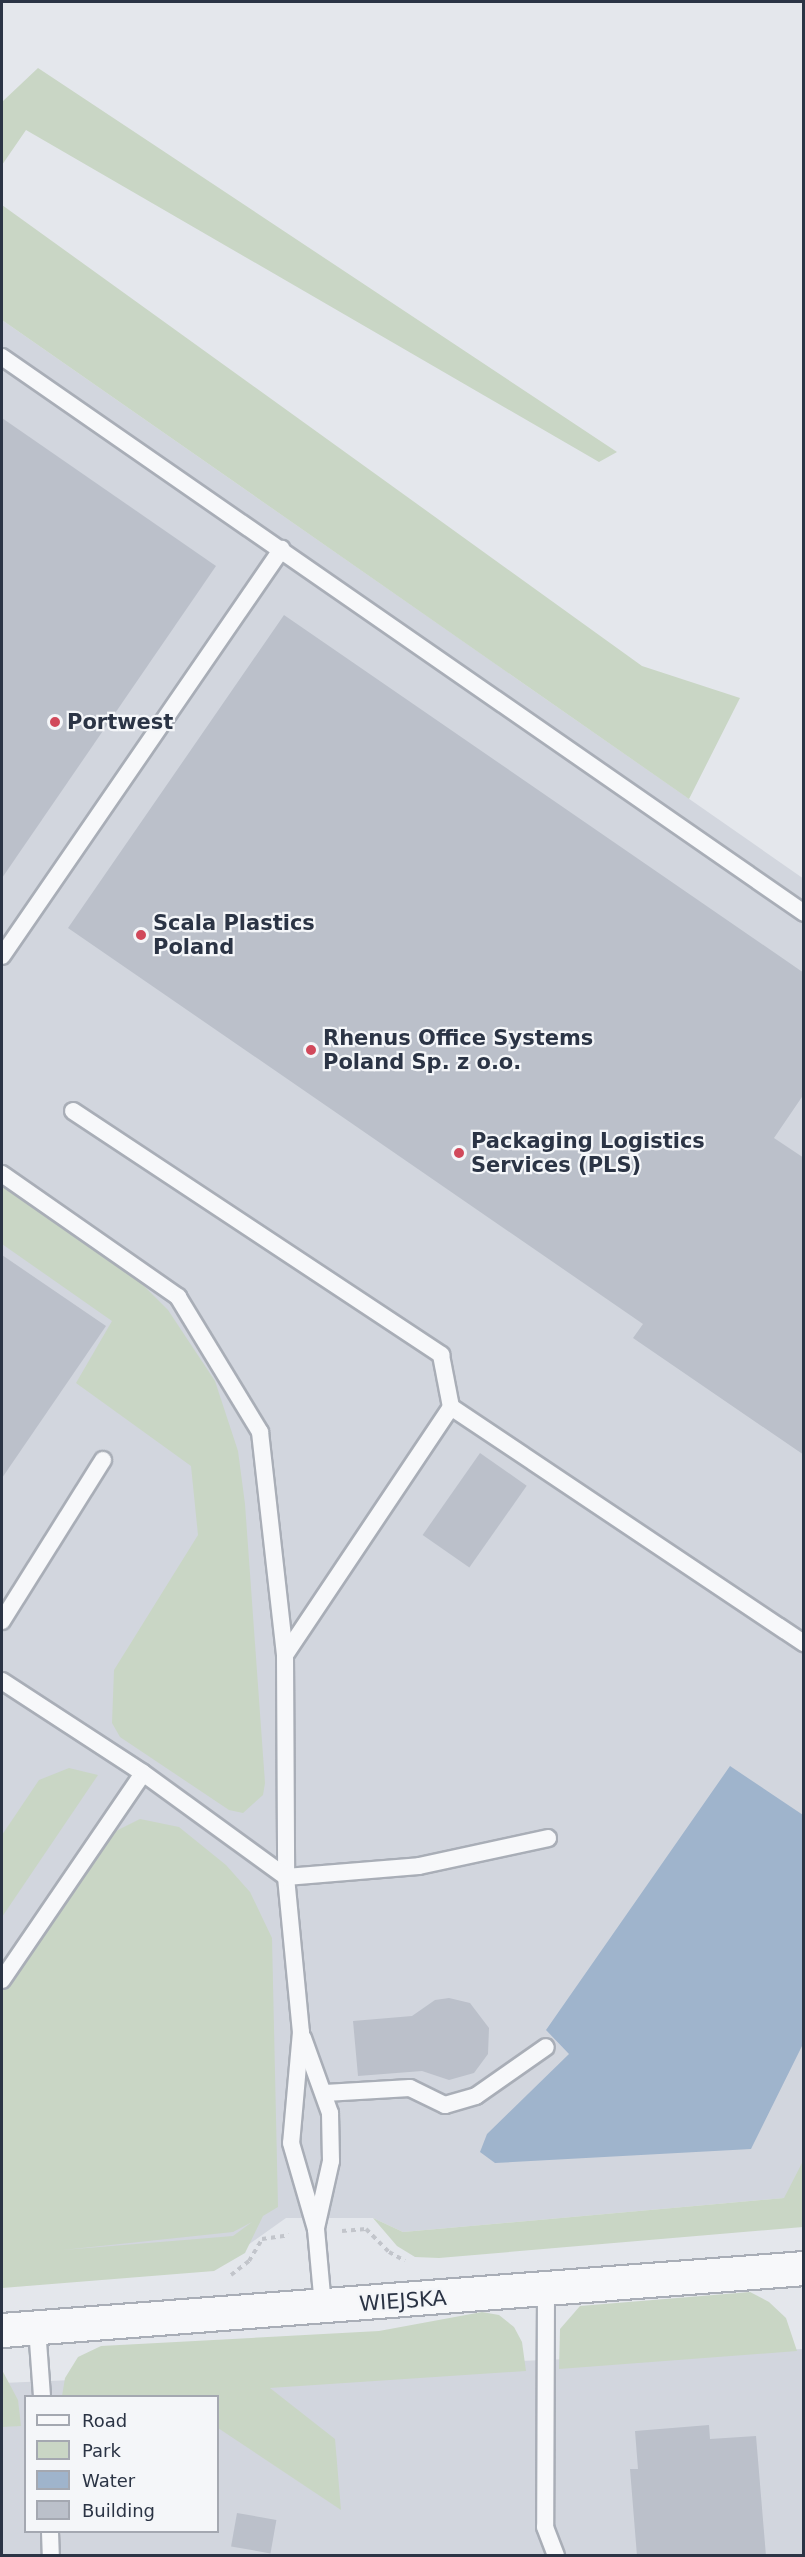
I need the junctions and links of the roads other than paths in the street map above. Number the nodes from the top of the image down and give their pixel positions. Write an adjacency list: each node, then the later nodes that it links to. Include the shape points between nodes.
1 (2, 357): 2 (lane)
2 (282, 549): 3 (lane); 4 (lane)
3 (804, 913)
4 (2, 956)
5 (73, 1111): 7 (lane, via 441,1355)
6 (2, 1174): 11 (lane, via 178,1297 260,1432)
7 (451, 1407): 10 (lane); 11 (lane)
8 (103, 1460): 9 (lane)
9 (2, 1621)
10 (804, 1643)
11 (285, 1655): 15 (lane)
12 (2, 1682): 13 (lane)
13 (143, 1773): 15 (lane); 16 (lane)
14 (548, 1838): 15 (lane, via 419,1866)
15 (286, 1877): 17 (lane)
16 (2, 1980)
17 (301, 2032): 19 (lane); 20 (lane, via 291,2143)
18 (546, 2047): 19 (lane, via 476,2096 445,2105 410,2088)
19 (325, 2093): 20 (lane, via 331,2162)
20 (316, 2229): 23 (lane)
21 (804, 2268): 22 (street, WIEJSKA)
22 (546, 2291): 23 (street, WIEJSKA); 29 (lane, via 545,2527)
23 (323, 2306): 24 (street, WIEJSKA)
24 (37, 2328): 25 (street, WIEJSKA); 26 (lane)
25 (2, 2330)
26 (42, 2395)
27 (50, 2533): 28 (lane)
28 (51, 2556)
29 (556, 2556)

